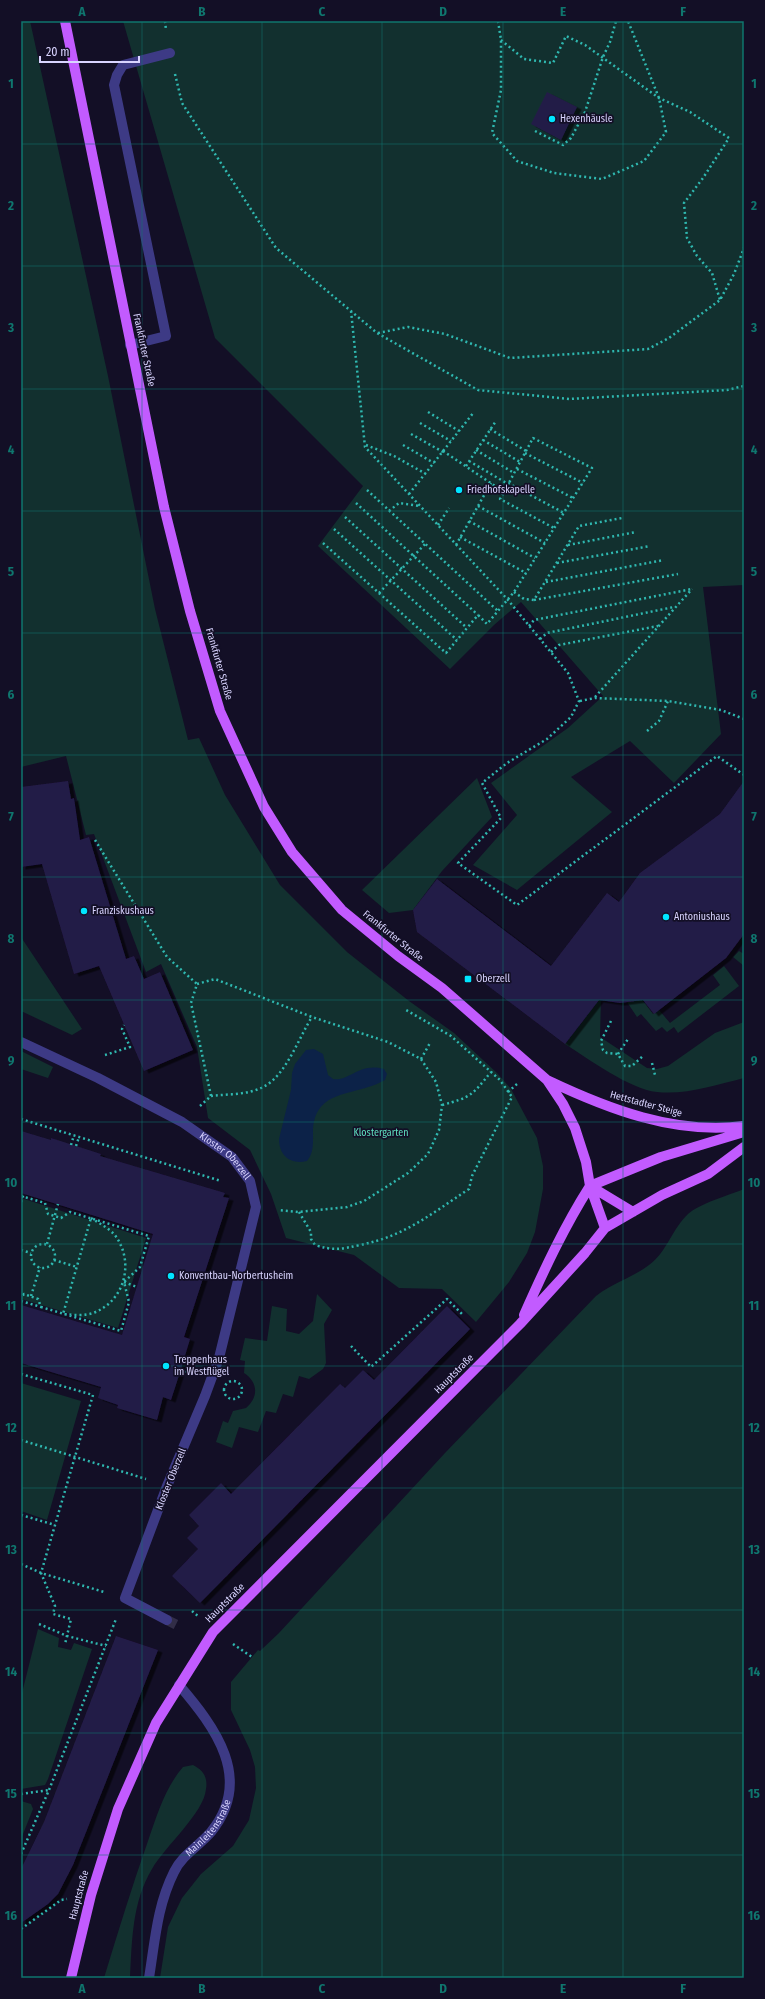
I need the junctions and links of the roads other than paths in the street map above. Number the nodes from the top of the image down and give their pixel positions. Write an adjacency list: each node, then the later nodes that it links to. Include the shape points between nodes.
1 (65, 21): 3 (main road, Frankfurter Straße)
2 (170, 53): 3 (street, via 123,65 114,85 166,336)
3 (130, 345): 5 (main road, Frankfurter Straße, via 164,507 190,611 220,711 264,807 292,852 342,910 442,988)
4 (21, 1042): 13 (street, Kloster Oberzell, via 98,1078 182,1122 232,1157 250,1181 256,1207 219,1358 125,1598)
5 (547, 1080): 6 (main road, Hettstadter Steige, via 609,1107 652,1119 703,1129); 9 (main road, Frankfurter Straße, via 575,1128 586,1162)
6 (744, 1126)
7 (744, 1132): 9 (main road, via 661,1157)
8 (744, 1147): 10 (main road, via 708,1174 662,1195)
9 (590, 1186): 10 (main road); 11 (main road, Frankfurter Straße); 12 (main road, Hauptstraße, via 551,1254)
10 (633, 1212): 11 (main road)
11 (605, 1228): 12 (main road, Hauptstraße)
12 (520, 1324): 14 (main road, Hauptstraße, via 213,1632)
13 (167, 1620)
14 (179, 1685): 15 (main road, Hauptstraße, via 156,1723 118,1809 91,1895); 16 (street, Mainleitenstraße, via 198,1707 223,1749 231,1784 225,1809 210,1832 189,1851 174,1871 160,1907)
15 (71, 1978)
16 (149, 1978)

